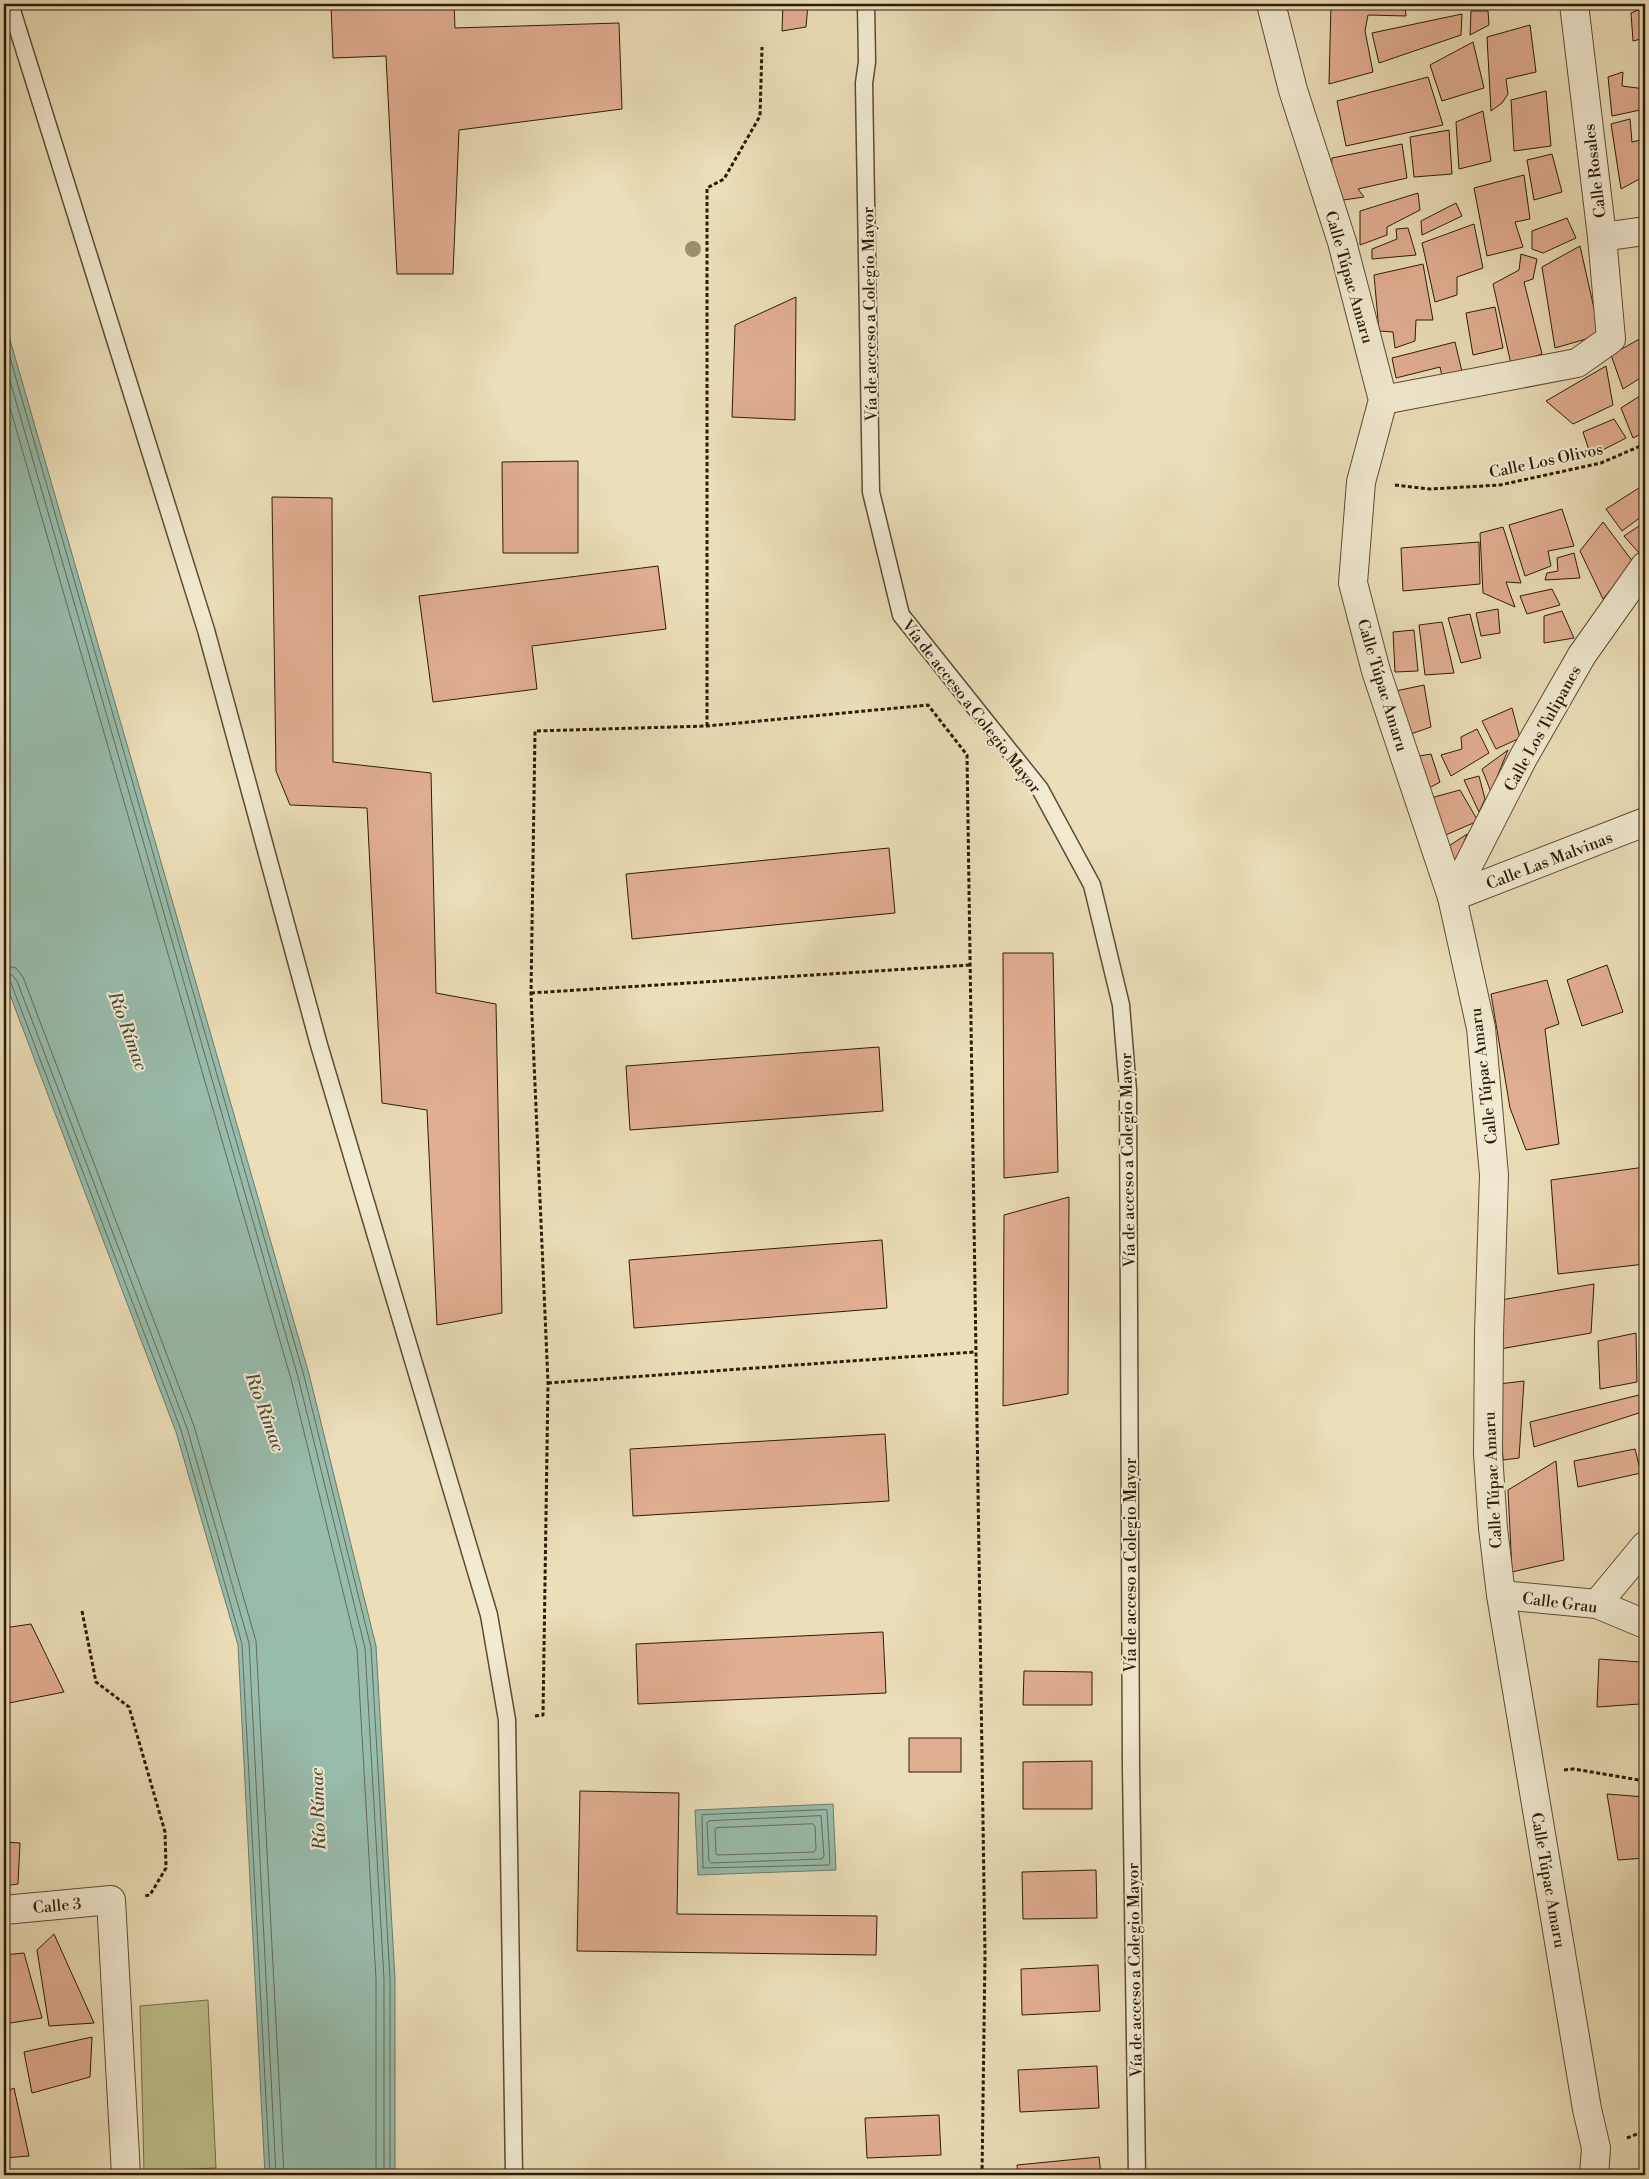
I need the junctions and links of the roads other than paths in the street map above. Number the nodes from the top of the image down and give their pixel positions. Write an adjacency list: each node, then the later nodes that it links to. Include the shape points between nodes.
1 (10, 4): 17 (lane, via 206,630 319,1045 488,1615 507,1720)
2 (866, 4): 18 (lane, Vía de acceso a Colegio Mayor, via 864,83 871,492 901,615 1040,789 1092,885 1120,1005 1128,1090 1131,1767)
3 (1271, 4): 7 (street, Calle Túpac Amaru, via 1293,90 1342,242)
4 (1574, 4): 6 (street, Calle Rosales)
5 (1645, 231): 6 (street)
6 (1602, 237): 7 (street, Calle Rosales, via 1611,339 1577,364)
7 (1383, 400): 10 (street, Calle Túpac Amaru, via 1361,482 1353,583 1376,671)
8 (1645, 566): 10 (street, Calle Los Tulipanes, via 1582,655 1524,758)
9 (1645, 822): 10 (street, Calle Las Malvinas)
10 (1452, 898): 12 (street, Calle Túpac Amaru, via 1481,1028 1494,1175 1488,1454)
11 (1645, 1546): 13 (street)
12 (1500, 1595): 13 (street, Calle Grau); 19 (street, Calle Túpac Amaru, via 1596,2148)
13 (1597, 1604): 14 (street, Calle Grau)
14 (1645, 1624)
15 (4, 1910): 16 (street, Calle 3, via 111,1900)
16 (126, 2175)
17 (514, 2175)
18 (1137, 2175)
19 (1594, 2175)

